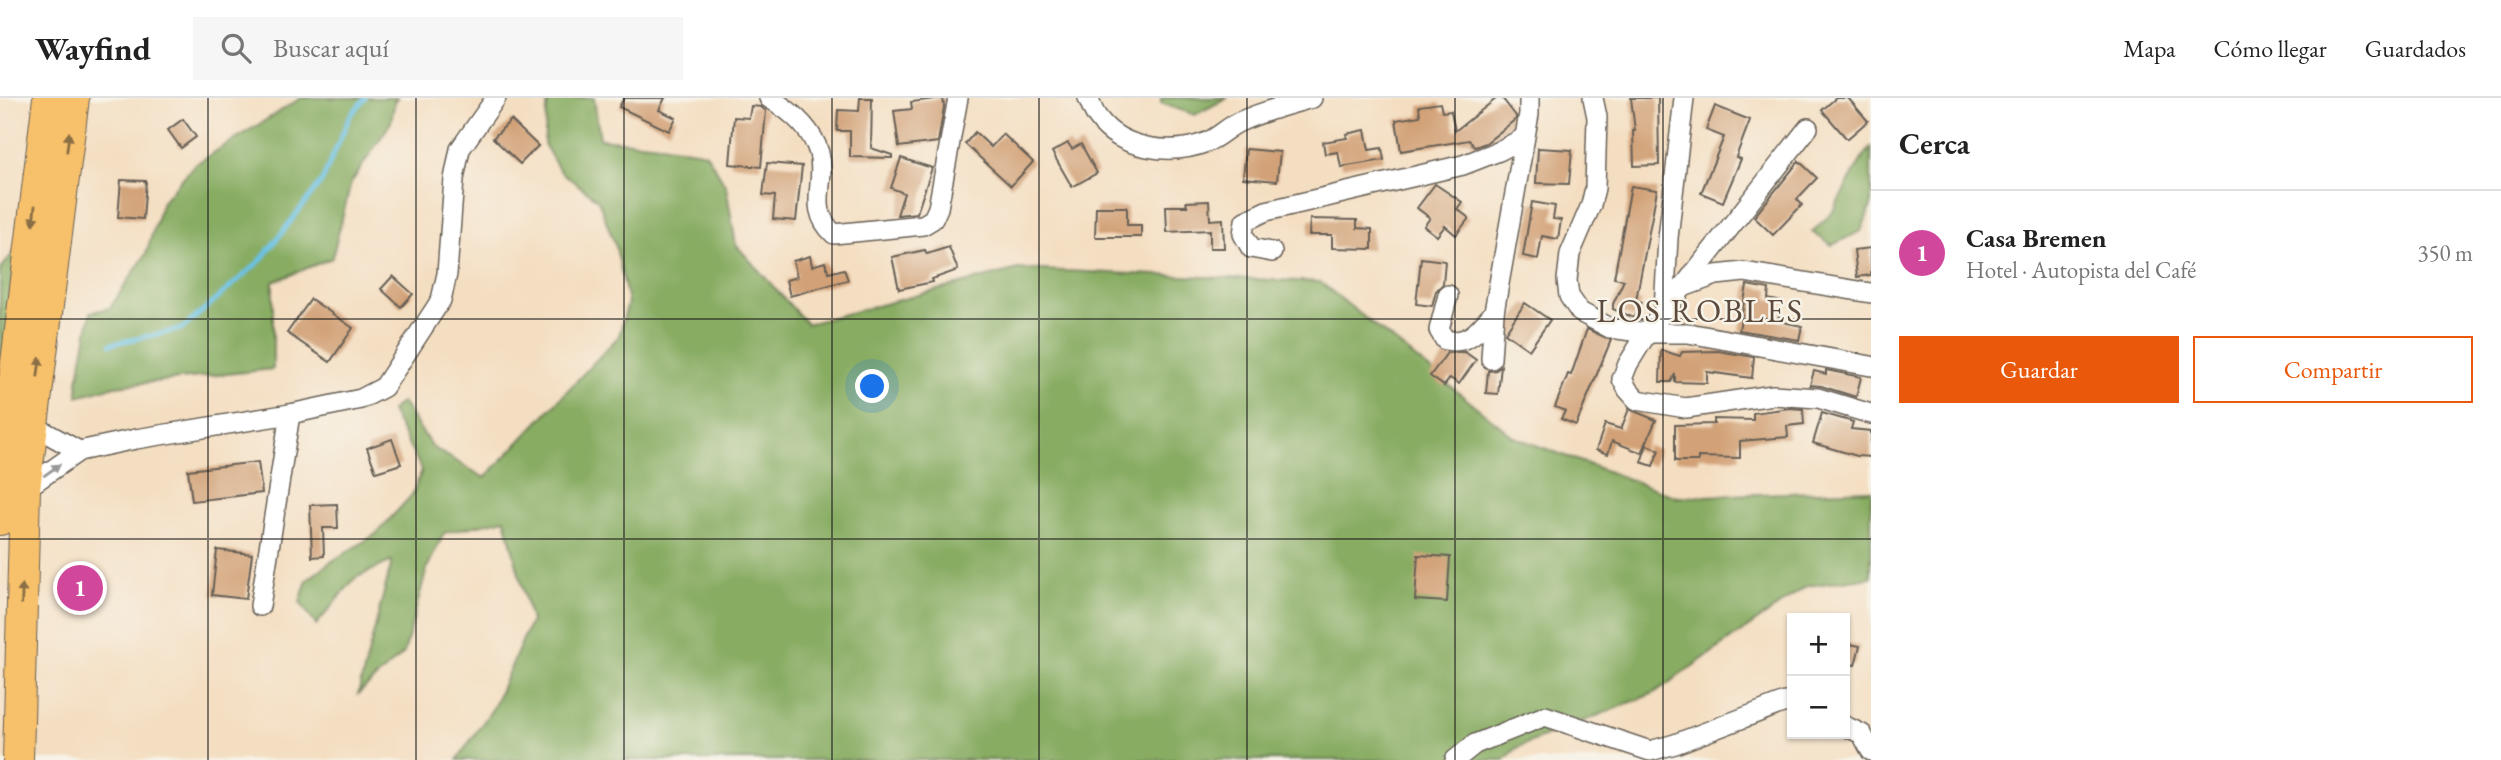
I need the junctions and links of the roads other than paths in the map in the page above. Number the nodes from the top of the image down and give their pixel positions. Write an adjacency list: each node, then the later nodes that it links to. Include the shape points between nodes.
1 (48, 98): 27 (highway, one-way to 27)
2 (74, 98): 24 (highway, one-way to 2)
3 (496, 98): 22 (street, via 460,149 441,300 384,387 361,400)
4 (769, 98): 5 (street, via 790,111 813,138 820,155 818,209 823,224 834,234 923,225 933,219)
5 (958, 98)
6 (1088, 98): 7 (street, via 1098,118 1120,137 1149,148 1181,149 1209,141 1268,110)
7 (1312, 98)
8 (1529, 98): 12 (street)
9 (1593, 98): 19 (street, via 1597,117 1595,188 1570,254 1569,296 1580,312 1610,328)
10 (1684, 98): 17 (street)
11 (1808, 128): 14 (street)
12 (1524, 138): 13 (street, via 1463,165 1266,211 1245,221 1243,234 1251,248); 18 (street)
13 (1272, 252)
14 (1682, 287): 15 (street, via 1716,275 1744,272); 17 (street)
15 (1871, 293)
16 (1448, 295): 18 (street, via 1439,330 1445,340 1458,343)
17 (1664, 310): 19 (street)
18 (1494, 312): 20 (street)
19 (1647, 333): 21 (street, via 1688,332); 23 (street, via 1622,379 1637,400 1686,408 1773,395 1818,398)
20 (1491, 359)
21 (1871, 366)
22 (290, 414): 25 (street); 28 (street)
23 (1871, 414)
24 (32, 425): 25 (street); 26 (highway)
25 (79, 451): 26 (street, one-way to 25)
26 (25, 489): 32 (highway, one-way to 26)
27 (0, 520)
28 (260, 606)
29 (1787, 703): 33 (street, via 1650,751 1545,716 1475,744)
30 (1850, 728): 31 (street, via 1862,734)
31 (1871, 751)
32 (18, 760)
33 (1455, 760)

